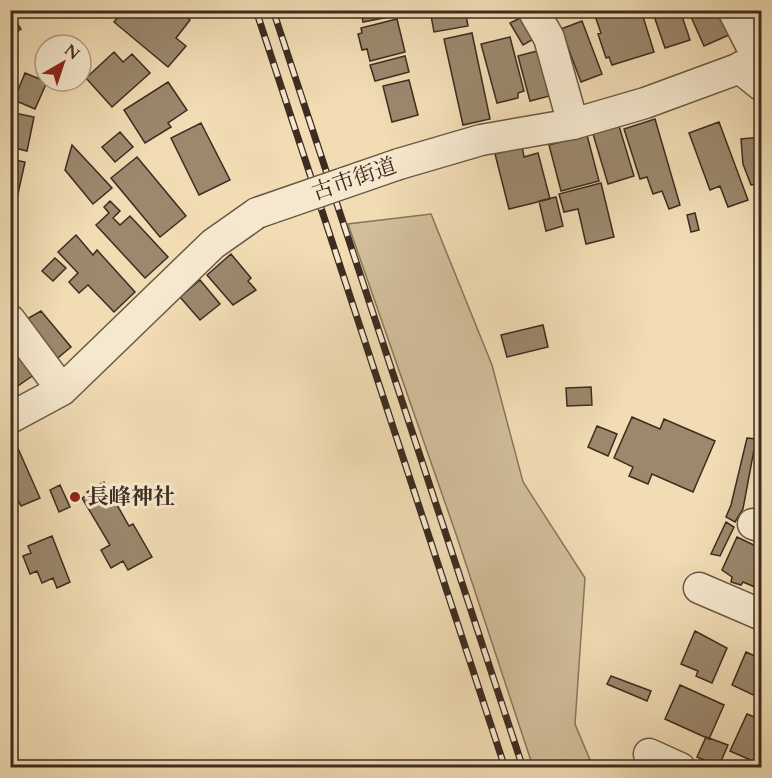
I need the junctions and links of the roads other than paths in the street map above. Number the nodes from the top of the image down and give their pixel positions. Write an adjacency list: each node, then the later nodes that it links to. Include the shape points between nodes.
1 (533, 10): 4 (street, via 549,38)
2 (733, 10): 3 (street)
3 (756, 68): 4 (street, 古市街道)
4 (573, 124): 6 (street, 古市街道, bridge, via 481,140 256,213 213,244)
5 (10, 320): 6 (street)
6 (62, 390): 7 (street, 古市街道)
7 (10, 418)
8 (699, 588): 9 (street)
9 (762, 615)
10 (649, 754): 11 (street)
11 (680, 768)

